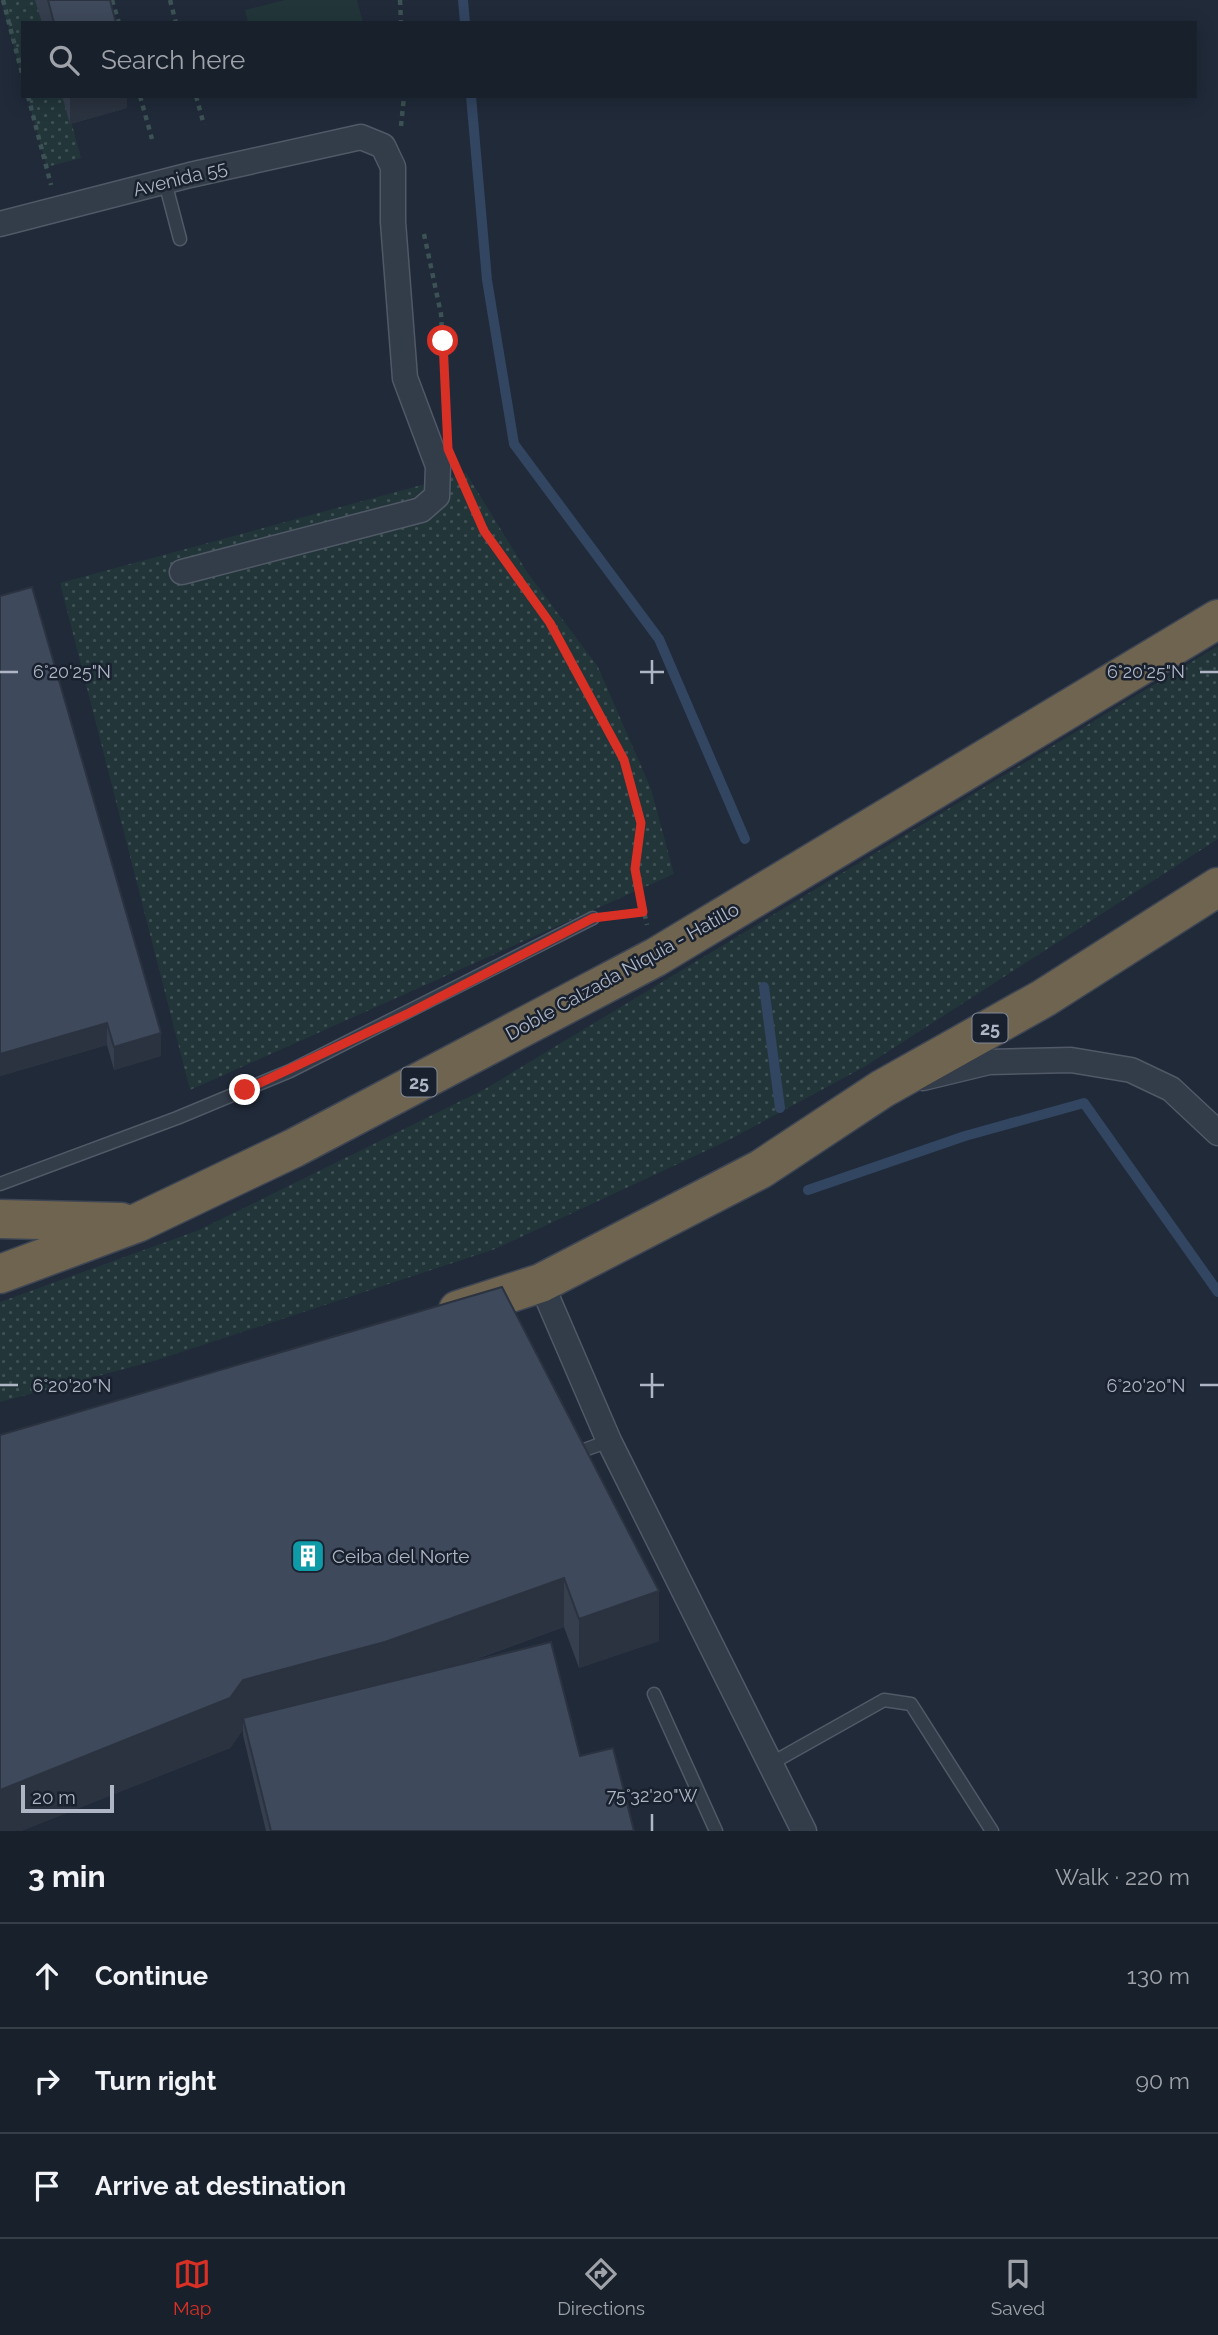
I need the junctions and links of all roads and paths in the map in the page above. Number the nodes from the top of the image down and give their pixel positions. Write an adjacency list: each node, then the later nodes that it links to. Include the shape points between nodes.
1 (3, 0): 8 (path)
2 (113, 0): 5 (path)
3 (170, 0): 6 (path)
4 (400, 0): 7 (path)
5 (118, 21)
6 (175, 21)
7 (401, 21)
8 (21, 69)
9 (29, 98): 17 (path)
10 (141, 98): 15 (path)
11 (197, 98): 13 (path)
12 (404, 98): 14 (path)
13 (204, 125)
14 (403, 134)
15 (152, 139)
16 (165, 182): 17 (street, Avenida 55); 20 (lane); 23 (street, Avenida 55, via 361,137 383,146 393,167 405,378 438,466 437,496 421,510)
17 (57, 209): 18 (street, Avenida 55)
18 (0, 224)
19 (422, 224): 21 (path, via 442,314)
20 (180, 239)
21 (446, 408)
22 (464, 484): 26 (path, via 484,531 550,623 624,760 641,823 635,869)
23 (182, 572)
24 (1218, 619): 28 (highway, Doble Calzada Niquia - Hatillo / 25)
25 (1218, 887): 29 (highway, 25, via 1044,998)
26 (643, 912): 27 (path); 28 (path)
27 (593, 918): 31 (lane, via 290,1071 141,1133)
28 (656, 957): 33 (highway, Doble Calzada Niquia - Hatillo / 25, via 295,1148)
29 (882, 1088): 30 (street, via 989,1062 1070,1060 1131,1070 1171,1089); 35 (highway, 25, via 761,1169)
30 (1218, 1133)
31 (0, 1184)
32 (0, 1219): 33 (highway)
33 (137, 1223): 34 (highway, Doble Calzada Niquia - Hatillo / 25)
34 (0, 1274)
35 (541, 1283): 36 (highway, 25); 37 (street)
36 (427, 1320)
37 (609, 1441): 38 (lane); 40 (street)
38 (564, 1457)
39 (654, 1694): 41 (lane)
40 (772, 1763): 42 (street); 43 (lane, via 884,1700 911,1704)
41 (716, 1831)
42 (804, 1831)
43 (992, 1831)

